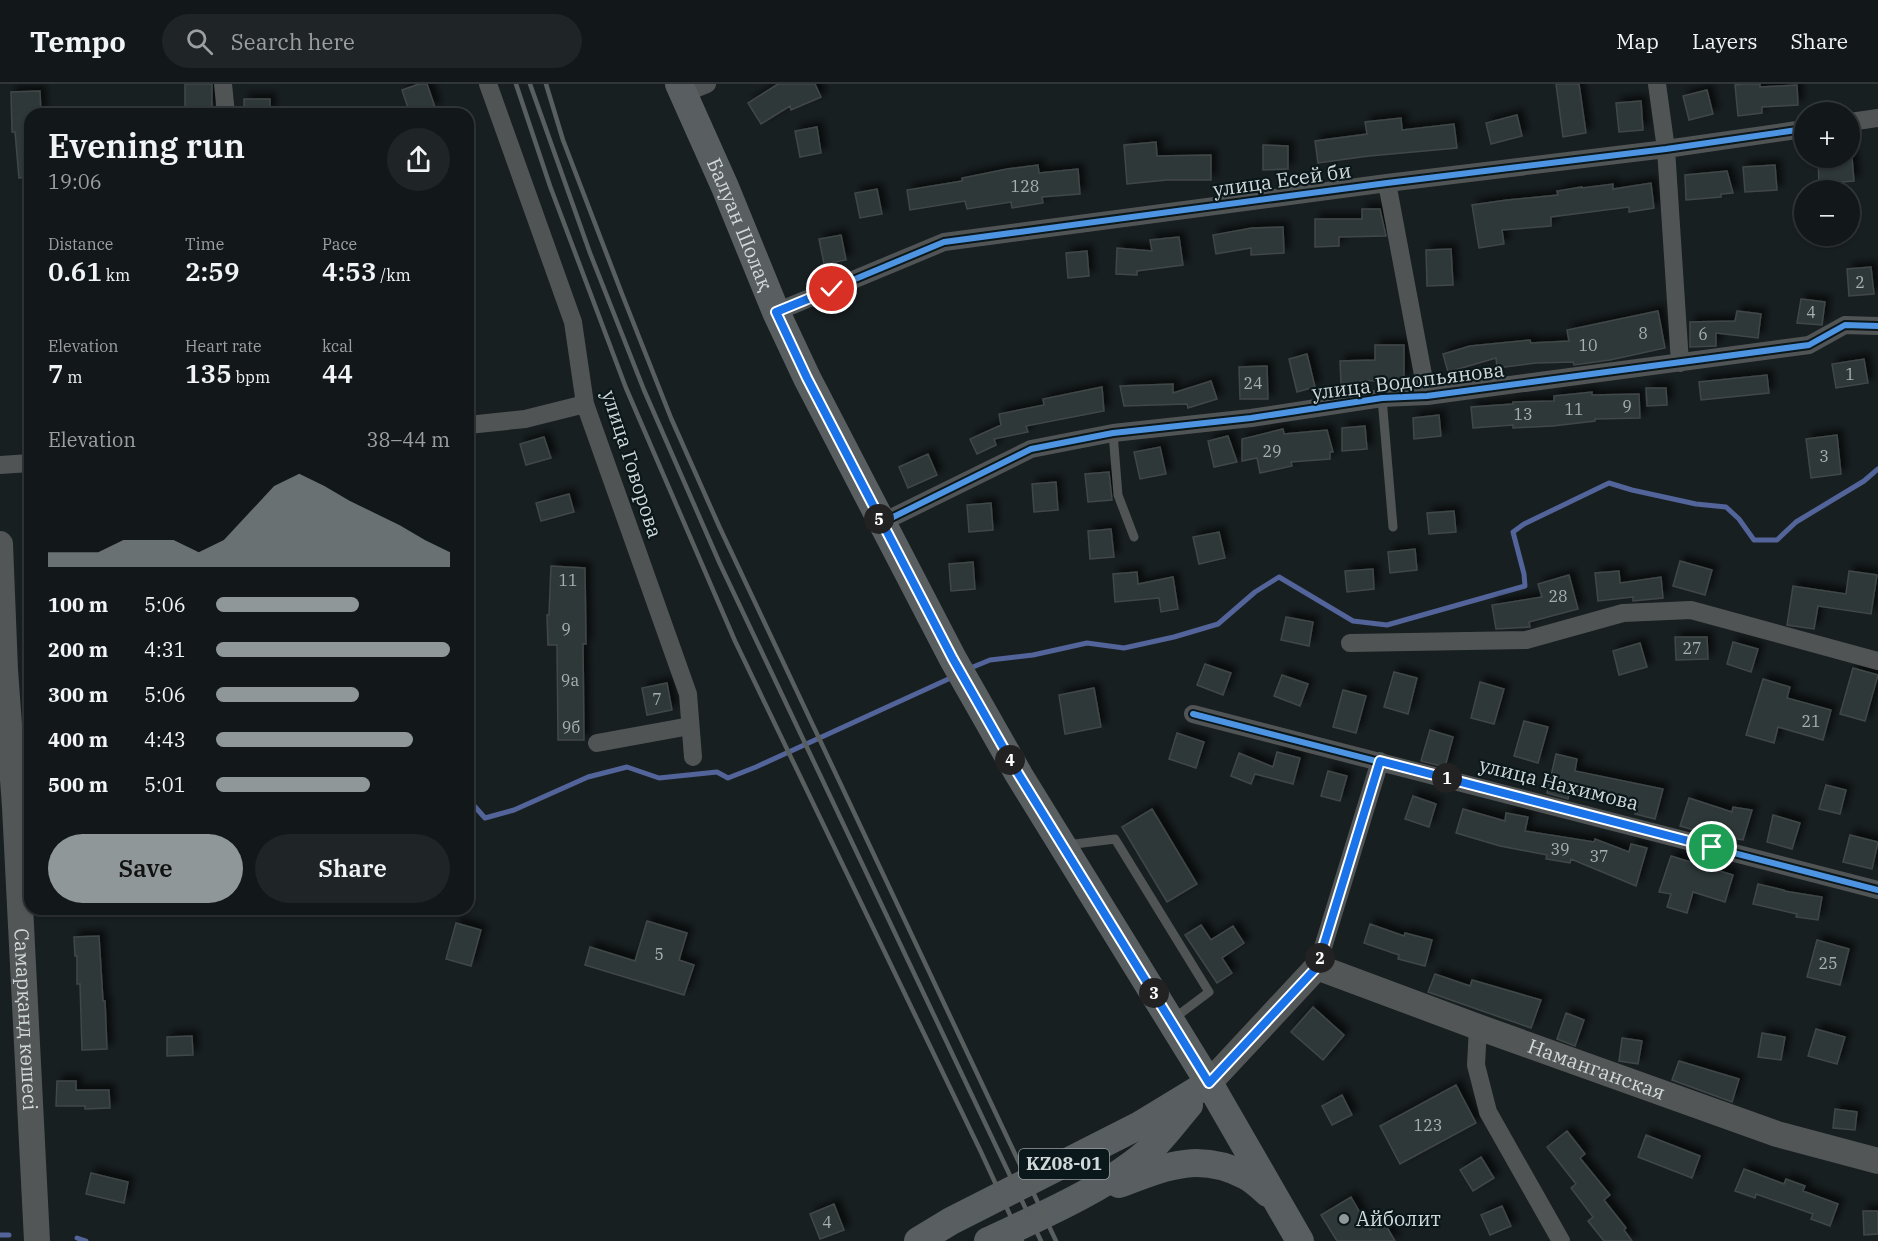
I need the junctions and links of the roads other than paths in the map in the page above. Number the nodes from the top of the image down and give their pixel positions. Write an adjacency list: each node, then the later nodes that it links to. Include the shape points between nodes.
1 (223, 84): 5 (street)
2 (488, 84): 16 (street, улица Говорова, via 573,322)
3 (1657, 84): 9 (street)
4 (690, 87): 11 (main road, Балуан Шолақ, via 725,187)
5 (225, 108)
6 (1878, 118): 7 (street)
7 (1860, 121)
8 (1794, 130): 9 (street, улица Есей би)
9 (1666, 149): 10 (street, улица Есей би); 13 (street)
10 (1387, 183): 11 (street, улица Есей би, via 944,242); 14 (street)
11 (776, 312): 21 (main road, Балуан Шолақ)
12 (1878, 326): 13 (street, улица Водопьянова, via 1845,325 1809,345)
13 (1680, 363): 14 (street, улица Водопьянова)
14 (1426, 396): 15 (street, улица Водопьянова)
15 (1382, 398): 18 (street, улица Водопьянова); 22 (lane)
16 (585, 404): 17 (street, via 525,420); 29 (street, улица Говорова, via 688,694)
17 (474, 424)
18 (1113, 433): 21 (street, улица Водопьянова, via 1031,448); 23 (lane, via 1118,495)
19 (24, 463): 20 (street)
20 (0, 465)
21 (881, 523): 34 (main road, Балуан Шолақ, via 953,659)
22 (1393, 527)
23 (1134, 537)
24 (0, 544): 27 (street, Самарқанд көшесі)
25 (1350, 643): 26 (street, via 1526,640 1623,613 1691,610)
26 (1878, 660)
27 (3, 669): 33 (street, Самарқанд көшесі)
28 (1193, 714): 32 (street, улица Нахимова)
29 (690, 726): 30 (street); 31 (street, улица Говорова)
30 (597, 742)
31 (693, 757)
32 (1380, 761): 35 (street, улица Нахимова); 38 (street)
33 (8, 808): 36 (street, Самарқанд көшесі)
34 (1063, 846): 39 (main road, Балуан Шолақ); 39 (lane, via 1115,839 1209,992)
35 (1878, 890)
36 (24, 898)
37 (25, 915): 45 (street, Самарқанд көшесі)
38 (1317, 967): 40 (street, Наманганская); 41 (street)
39 (1171, 1021): 41 (main road, Балуан Шолақ)
40 (1478, 1027): 42 (street, Наманганская, via 1777,1134); 49 (street, via 1476,1065 1488,1112)
41 (1209, 1083): 43 (main road, Балуан Шолақ); 44 (main road, KZ08-01, via 1153,1147 1127,1168); 46 (main road, KZ08-01, via 1140,1125)
42 (1878, 1161)
43 (1276, 1200): 44 (main road, KZ08-01, via 1247,1176 1223,1166 1194,1163 1169,1166); 48 (main road, Балуан Шолақ)
44 (1072, 1201): 47 (main road, KZ08-01)
45 (37, 1241)
46 (918, 1241)
47 (988, 1241)
48 (1300, 1241)
49 (1561, 1241)

